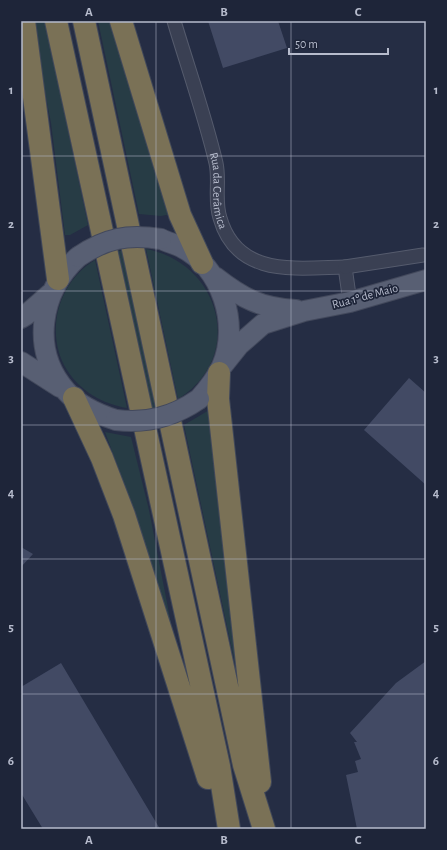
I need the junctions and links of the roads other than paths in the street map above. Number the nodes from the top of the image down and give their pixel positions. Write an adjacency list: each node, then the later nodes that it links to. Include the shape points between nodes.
1 (24, 21): 10 (highway)
2 (56, 21): 18 (highway, via 215,750)
3 (84, 21): 19 (highway, via 244,765)
4 (121, 21): 8 (highway, via 180,215)
5 (174, 21): 7 (street, Rua da Cerâmica, via 216,164 217,200 220,218 227,234 252,259 266,265 285,268)
6 (424, 255): 7 (street, Rua da Cerâmica)
7 (345, 267): 11 (street)
8 (207, 269): 10 (main road, Rua 1º de Maio, bridge, via 182,247 161,239 131,236 94,246 67,267); 12 (main road, Rua 1º de Maio, via 249,301 276,309); 15 (main road, via 222,294 227,311 228,334)
9 (426, 280): 11 (main road, Rua 1º de Maio)
10 (54, 286): 13 (main road); 16 (main road, via 43,320 44,343 55,375)
11 (350, 302): 12 (main road, Rua 1º de Maio)
12 (304, 311): 15 (main road, Rua 1º de Maio, via 263,324 239,345)
13 (21, 318)
14 (21, 362): 16 (main road)
15 (221, 369): 16 (main road, Rua 1º de Maio, bridge, via 199,399 182,410 156,420 116,420 98,414); 19 (highway, via 218,399)
16 (70, 395): 17 (highway, via 102,458 124,515)
17 (225, 829)
18 (229, 829)
19 (265, 829)

